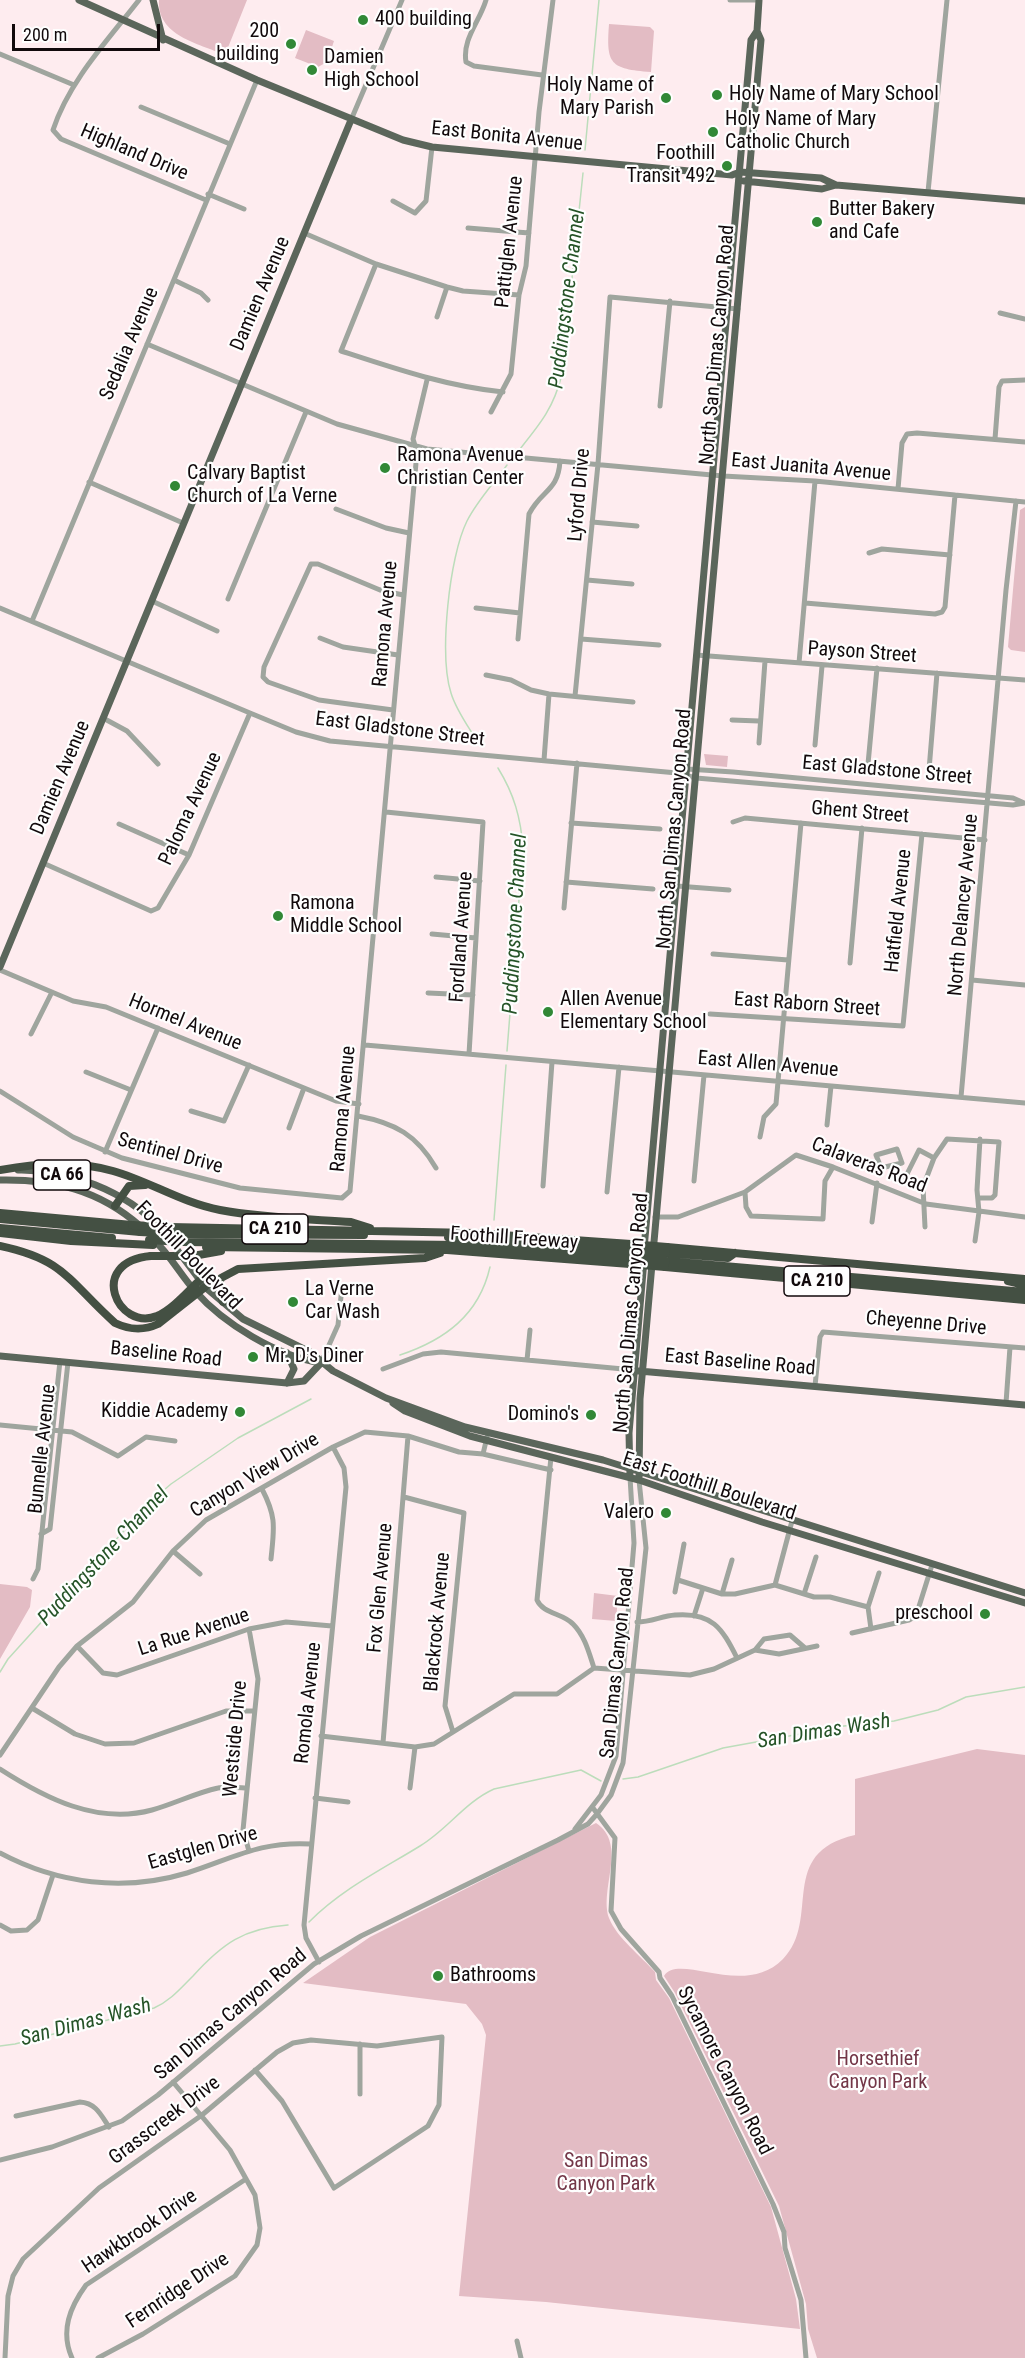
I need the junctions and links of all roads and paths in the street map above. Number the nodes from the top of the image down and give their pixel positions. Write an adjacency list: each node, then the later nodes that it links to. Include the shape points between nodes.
1 (79, 0): 10 (main road, East Bonita Avenue)
2 (139, 0): 10 (street)
3 (153, 0): 12 (main road)
4 (402, 0): 18 (street, Damien Avenue)
5 (486, 0): 14 (street, via 472,28 466,62)
6 (553, 0): 14 (street, Pattiglen Avenue)
7 (730, 0): 8 (street)
8 (758, 0): 11 (main road)
9 (947, 0): 27 (street)
10 (124, 19): 12 (main road, East Bonita Avenue); 16 (street)
11 (757, 31): 22 (main road, North San Dimas Canyon Road, via 761,40); 23 (main road, via 751,40)
12 (163, 40): 15 (main road, East Bonita Avenue)
13 (0, 54): 16 (street)
14 (542, 75): 21 (street, Pattiglen Avenue)
15 (257, 81): 18 (main road, East Bonita Avenue); 19 (street, Sedalia Avenue)
16 (74, 85): 28 (street, Highland Drive, via 53,130 61,139)
17 (141, 107): 19 (street)
18 (351, 120): 20 (main road, East Bonita Avenue); 34 (main road, Damien Avenue)
19 (230, 144): 28 (street, Sedalia Avenue)
20 (432, 147): 21 (main road, East Bonita Avenue); 29 (street, via 426,201 415,213)
21 (534, 156): 23 (main road, East Bonita Avenue); 33 (street, Pattiglen Avenue)
22 (749, 172): 23 (main road, East Bonita Avenue); 25 (main road, North San Dimas Canyon Road); 26 (main road, East Bonita Avenue, via 821,178)
23 (736, 173): 24 (main road)
24 (739, 181): 25 (main road, East Bonita Avenue); 41 (main road, North San Dimas Canyon Road)
25 (748, 182): 26 (main road, East Bonita Avenue, via 822,189); 42 (main road, North San Dimas Canyon Road)
26 (836, 185): 27 (main road, East Bonita Avenue)
27 (928, 192): 30 (main road, East Bonita Avenue)
28 (207, 197): 31 (street, Highland Drive); 36 (street, Sedalia Avenue)
29 (393, 201)
30 (1025, 201)
31 (244, 209)
32 (468, 228): 33 (street)
33 (529, 233): 38 (street, Pattiglen Avenue)
34 (304, 234): 35 (street); 49 (main road, Damien Avenue)
35 (376, 264): 37 (street); 47 (street, via 342,351)
36 (174, 280): 39 (street); 46 (street, Sedalia Avenue)
37 (447, 286): 38 (street); 44 (street)
38 (519, 295): 50 (street, Pattiglen Avenue, via 511,374)
39 (208, 300)
40 (670, 301): 41 (street); 51 (street); 58 (street, Lyford Drive, via 610,297)
41 (728, 307): 42 (street); 59 (main road, North San Dimas Canyon Road)
42 (738, 309): 60 (main road, North San Dimas Canyon Road)
43 (1000, 313): 45 (street)
44 (437, 317)
45 (1025, 319)
46 (147, 344): 49 (street, East Juanita Avenue); 62 (street, Sedalia Avenue)
47 (427, 380): 50 (street); 56 (street, Ramona Avenue, via 412,439)
48 (1025, 380): 54 (street, via 1002,381)
49 (242, 383): 52 (street, East Juanita Avenue); 69 (main road, Damien Avenue)
50 (503, 392): 53 (street, Pattiglen Avenue)
51 (660, 406)
52 (306, 412): 56 (street, East Juanita Avenue); 77 (street)
53 (492, 412)
54 (995, 439): 55 (street); 63 (street, via 907,435 902,442)
55 (1025, 441)
56 (414, 446): 57 (street, East Juanita Avenue); 71 (street, Ramona Avenue, via 417,452)
57 (560, 461): 58 (street, East Juanita Avenue); 82 (street, via 555,485 537,500 529,514)
58 (598, 464): 59 (street, East Juanita Avenue); 68 (street, Lyford Drive)
59 (712, 475): 60 (street, East Juanita Avenue); 89 (main road, North San Dimas Canyon Road)
60 (723, 476): 61 (street, East Juanita Avenue); 91 (main road, North San Dimas Canyon Road)
61 (815, 481): 63 (street, East Juanita Avenue); 79 (street)
62 (89, 482): 69 (street); 83 (street, Sedalia Avenue)
63 (898, 489): 64 (street, East Juanita Avenue)
64 (955, 495): 65 (street, East Juanita Avenue); 73 (street)
65 (1016, 501): 66 (street, East Juanita Avenue); 99 (street, North Delancey Avenue)
66 (1025, 502)
67 (336, 509): 71 (street)
68 (592, 522): 70 (street); 74 (street, Lyford Drive)
69 (183, 523): 78 (main road, Damien Avenue)
70 (637, 526)
71 (409, 533): 76 (street, Ramona Avenue)
72 (869, 553): 73 (street, via 882,549)
73 (950, 555): 79 (street, via 942,612)
74 (587, 580): 75 (street); 87 (street, Lyford Drive)
75 (632, 584)
76 (403, 595): 90 (street, Ramona Avenue); 104 (street, via 311,564 263,677 319,700)
77 (228, 599)
78 (152, 601): 84 (street); 93 (main road, Damien Avenue)
79 (805, 603): 94 (street)
80 (0, 608): 83 (street, East Gladstone Street)
81 (476, 608): 82 (street)
82 (520, 613): 86 (street)
83 (32, 621): 93 (street, East Gladstone Street)
84 (217, 631)
85 (320, 638): 90 (street, via 343,647)
86 (518, 639)
87 (581, 639): 88 (street); 102 (street, Lyford Drive)
88 (659, 645)
89 (696, 655): 91 (street, Payson Street); 117 (main road, North San Dimas Canyon Road)
90 (398, 656): 104 (street, Ramona Avenue)
91 (707, 656): 92 (street, Payson Street); 118 (main road, North San Dimas Canyon Road)
92 (765, 661): 94 (street, Payson Street); 108 (street)
93 (127, 662): 105 (street, East Gladstone Street); 106 (main road, Damien Avenue)
94 (799, 663): 95 (street, Payson Street)
95 (822, 666): 96 (street, Payson Street); 110 (street)
96 (877, 668): 97 (street, Payson Street); 115 (street)
97 (937, 673): 99 (street, Payson Street); 116 (street)
98 (486, 675): 101 (street)
99 (999, 678): 100 (street, Payson Street); 119 (street, North Delancey Avenue)
100 (1025, 680)
101 (549, 694): 102 (street); 112 (street)
102 (575, 696): 103 (street)
103 (633, 702)
104 (393, 710): 111 (street, Ramona Avenue)
105 (250, 713): 111 (street, East Gladstone Street, via 314,737); 131 (street, Paloma Avenue)
106 (104, 718): 114 (street, via 127,731); 132 (main road, Damien Avenue)
107 (732, 720): 108 (street)
108 (759, 722): 109 (street)
109 (759, 743)
110 (815, 745)
111 (391, 747): 112 (street, East Gladstone Street); 122 (street, Ramona Avenue)
112 (544, 760): 113 (street, East Gladstone Street)
113 (577, 763): 117 (street, East Gladstone Street); 124 (street)
114 (158, 764)
115 (868, 764)
116 (929, 770)
117 (687, 773): 118 (street, East Gladstone Street); 136 (main road, North San Dimas Canyon Road)
118 (697, 774): 119 (street, East Gladstone Street); 121 (street, East Gladstone Street); 137 (main road, North San Dimas Canyon Road)
119 (989, 796): 120 (street, East Gladstone Street); 121 (street, North Delancey Avenue)
120 (1024, 802): 121 (street, East Gladstone Street)
121 (988, 803): 130 (street, North Delancey Avenue)
122 (386, 812): 134 (street, Fordland Avenue, via 483,822); 157 (street, Ramona Avenue)
123 (733, 822): 125 (street, Ghent Street, via 745,818)
124 (572, 823): 128 (street); 135 (street)
125 (801, 823): 127 (street, Ghent Street); 144 (street)
126 (119, 824): 131 (street)
127 (862, 828): 129 (street, Ghent Street); 145 (street)
128 (660, 829)
129 (922, 834): 130 (street, Ghent Street); 154 (street, Hatfield Avenue)
130 (984, 840): 147 (street, North Delancey Avenue)
131 (189, 855): 132 (street, Paloma Avenue, via 158,908 151,911)
132 (43, 863): 146 (main road, Damien Avenue)
133 (436, 877): 134 (street)
134 (480, 881): 142 (street, Fordland Avenue)
135 (566, 882): 138 (street); 140 (street)
136 (677, 886): 137 (street); 162 (main road, North San Dimas Canyon Road)
137 (686, 886): 139 (street); 164 (main road, North San Dimas Canyon Road)
138 (653, 889)
139 (729, 890)
140 (564, 908)
141 (432, 934): 142 (street)
142 (476, 938): 151 (street, Fordland Avenue)
143 (713, 954): 144 (street)
144 (788, 960): 153 (street)
145 (849, 963)
146 (0, 968): 149 (street, Hormel Avenue)
147 (972, 980): 148 (street); 171 (street, North Delancey Avenue)
148 (1025, 985)
149 (51, 992): 155 (street, Hormel Avenue, via 106,1007); 156 (street)
150 (428, 993): 151 (street)
151 (473, 995): 158 (street, Fordland Avenue)
152 (710, 1014): 153 (street, East Raborn Street)
153 (783, 1017): 154 (street, East Raborn Street); 166 (street)
154 (903, 1026)
155 (158, 1028): 160 (street, Hormel Avenue); 169 (street)
156 (31, 1034)
157 (365, 1045): 158 (street, East Allen Avenue); 173 (street, Ramona Avenue)
158 (469, 1054): 159 (street, East Allen Avenue)
159 (552, 1062): 161 (street, East Allen Avenue); 190 (street)
160 (249, 1065): 168 (street, Hormel Avenue); 174 (street, via 224,1121)
161 (619, 1067): 162 (street, East Allen Avenue); 193 (street)
162 (660, 1071): 164 (street, East Allen Avenue); 202 (main road, North San Dimas Canyon Road)
163 (86, 1072): 169 (street)
164 (669, 1072): 165 (street, East Allen Avenue); 203 (main road, North San Dimas Canyon Road)
165 (704, 1075): 166 (street, East Allen Avenue); 188 (street)
166 (779, 1081): 167 (street, East Allen Avenue); 178 (street, via 776,1104 764,1117)
167 (831, 1086): 171 (street, East Allen Avenue); 176 (street)
168 (304, 1088): 173 (street, Hormel Avenue, via 336,1101); 177 (street)
169 (131, 1090): 180 (street)
170 (0, 1091): 180 (street, Sentinel Drive)
171 (961, 1097): 172 (street, East Allen Avenue)
172 (1025, 1103)
173 (359, 1104): 175 (street, Ramona Avenue)
174 (191, 1111)
175 (358, 1116): 185 (street, via 380,1120 411,1137 425,1148); 195 (street, Ramona Avenue)
176 (827, 1125)
177 (289, 1128)
178 (760, 1137)
179 (980, 1139): 181 (street, via 947,1139); 197 (street); 197 (street, via 999,1142 995,1195)
180 (105, 1152): 195 (street, Sentinel Drive, via 240,1188)
181 (934, 1158): 182 (street, via 918,1150); 192 (street)
182 (913, 1162): 183 (street); 192 (street, via 905,1178)
183 (902, 1163): 183 (street, via 881,1168 876,1155 897,1149)
184 (833, 1167): 189 (street, Calaveras Road); 194 (street, Calaveras Road, via 796,1155); 194 (street, via 825,1181 823,1219 751,1216)
185 (436, 1168)
186 (0, 1170): 191 (highway, via 37,1163 63,1164 112,1170); 196 (main road, Foothill Boulevard / CA 66, via 56,1173 91,1183)
187 (0, 1180): 199 (main road, Foothill Boulevard / CA 66, via 56,1183 88,1192)
188 (694, 1181)
189 (877, 1183): 198 (street, Calaveras Road); 206 (street)
190 (543, 1186)
191 (152, 1187): 196 (highway, via 129,1186); 209 (highway, via 219,1210 351,1222)
192 (923, 1187): 198 (street)
193 (607, 1192)
194 (745, 1192): 203 (street, Calaveras Road, via 678,1217)
195 (347, 1196)
196 (120, 1198): 199 (highway); 223 (main road, Foothill Boulevard / CA 66, via 155,1224)
197 (978, 1198): 200 (street)
198 (926, 1204): 200 (street, Calaveras Road); 207 (street)
199 (115, 1206): 226 (main road, Foothill Boulevard / CA 66, via 166,1252)
200 (979, 1212): 204 (street, Calaveras Road); 212 (street)
201 (0, 1213): 209 (highway, Foothill Freeway / CA 210, bridge, via 170,1227)
202 (647, 1216): 203 (street, Calaveras Road); 239 (main road, North San Dimas Canyon Road)
203 (657, 1217): 240 (main road, North San Dimas Canyon Road)
204 (1025, 1217)
205 (0, 1220): 211 (highway, bridge, via 177,1234)
206 (872, 1222)
207 (925, 1227)
208 (0, 1228): 213 (highway)
209 (380, 1231): 211 (highway, Foothill Freeway / CA 210)
210 (0, 1233): 213 (highway, Foothill Freeway / CA 210, via 71,1241)
211 (512, 1238): 219 (highway, Foothill Freeway / CA 210, via 553,1240)
212 (975, 1241)
213 (151, 1243): 214 (highway, Foothill Freeway / CA 210, bridge)
214 (185, 1244): 216 (highway, Foothill Freeway / CA 210); 218 (highway, via 391,1243)
215 (0, 1246): 226 (highway, via 36,1255 58,1267 115,1323 127,1328 158,1324)
216 (236, 1249): 217 (highway, Foothill Freeway / CA 210); 226 (highway, bridge, via 128,1260 117,1271 113,1288 115,1298 128,1313 147,1318 157,1316)
217 (447, 1250): 218 (highway, Foothill Freeway / CA 210); 229 (highway, via 425,1258 238,1269 221,1278 218,1287)
218 (520, 1252): 219 (highway, Foothill Freeway / CA 210)
219 (631, 1254): 220 (highway, Foothill Freeway / CA 210, bridge); 220 (highway, Foothill Freeway / CA 210, bridge)
220 (666, 1257): 221 (highway, Foothill Freeway / CA 210, via 735,1253); 227 (highway); 228 (highway, Foothill Freeway / CA 210)
221 (1001, 1278): 222 (highway, Foothill Freeway / CA 210); 224 (highway)
222 (1025, 1279)
223 (203, 1283): 226 (highway); 229 (main road, Foothill Boulevard)
224 (1025, 1285)
225 (342, 1287): 237 (street, via 338,1325)
226 (195, 1291): 233 (main road, Foothill Boulevard, via 230,1323)
227 (1025, 1292)
228 (1025, 1300)
229 (223, 1302): 237 (main road, Foothill Boulevard, via 243,1319 310,1352)
230 (530, 1330): 235 (street)
231 (1010, 1347): 232 (street, Cheyenne Drive); 242 (street, Cheyenne Drive, via 824,1332 820,1337); 243 (street)
232 (1025, 1348)
233 (287, 1353): 237 (main road, Foothill Boulevard); 241 (main road, via 294,1369)
234 (0, 1356): 236 (main road, Baseline Road)
235 (527, 1360): 238 (street, East Baseline Road, via 431,1352); 239 (street, East Baseline Road)
236 (64, 1361): 241 (main road, Baseline Road); 246 (street, Bunnelle Avenue); 247 (street, Bunnelle Avenue)
237 (321, 1363): 241 (main road, Baseline Road, via 304,1381); 249 (main road, East Foothill Boulevard, via 386,1398)
238 (383, 1370)
239 (634, 1370): 240 (main road, East Baseline Road); 254 (main road, North San Dimas Canyon Road)
240 (643, 1371): 242 (main road, East Baseline Road); 256 (main road, North San Dimas Canyon Road)
241 (287, 1383)
242 (815, 1386): 243 (main road, East Baseline Road)
243 (1006, 1403): 244 (main road, East Baseline Road)
244 (1025, 1405)
245 (0, 1425): 246 (street)
246 (52, 1430): 247 (street); 263 (street, Bunnelle Avenue)
247 (61, 1431): 250 (street, via 72,1432 118,1456 146,1437); 263 (street, Bunnelle Avenue, via 50,1529)
248 (408, 1436): 251 (street, Canyon View Drive, via 365,1432); 252 (street, Canyon View Drive, via 459,1452); 260 (street, Fox Glen Avenue)
249 (487, 1436): 252 (street); 253 (main road, East Foothill Boulevard); 254 (main road, East Foothill Boulevard)
250 (175, 1441)
251 (333, 1447): 259 (street, Canyon View Drive); 285 (street, Romola Avenue, via 346,1476)
252 (483, 1454): 255 (street, Canyon View Drive)
253 (551, 1456): 255 (street); 257 (main road, East Foothill Boulevard)
254 (629, 1469): 256 (main road, East Foothill Boulevard); 257 (main road, North San Dimas Canyon Road)
255 (551, 1470): 294 (street, via 537,1600 542,1608 572,1623 583,1637)
256 (638, 1471): 258 (main road, North San Dimas Canyon Road); 261 (main road, East Foothill Boulevard)
257 (630, 1477): 258 (main road, East Foothill Boulevard); 295 (street, San Dimas Canyon Road, via 634,1543)
258 (639, 1480): 262 (main road, East Foothill Boulevard); 284 (street, San Dimas Canyon Road, via 645,1548)
259 (262, 1489): 265 (street, Canyon View Drive, via 206,1520); 267 (street, via 273,1510)
260 (404, 1497): 299 (street, Blackrock Avenue, via 464,1513 446,1706); 301 (street, Fox Glen Avenue)
261 (792, 1521): 262 (street); 269 (main road, East Foothill Boulevard)
262 (790, 1530): 272 (main road, East Foothill Boulevard); 275 (street)
263 (41, 1534): 273 (street, Bunnelle Avenue, via 38,1569)
264 (684, 1544): 274 (street)
265 (173, 1551): 271 (street); 289 (street, Canyon View Drive, via 133,1602)
266 (816, 1557): 280 (street)
267 (271, 1559)
268 (732, 1560): 279 (street)
269 (932, 1565): 272 (street); 278 (main road, East Foothill Boulevard)
270 (879, 1573): 282 (street)
271 (200, 1574)
272 (930, 1574): 281 (main road, East Foothill Boulevard); 287 (street, via 916,1616)
273 (33, 1579)
274 (678, 1580): 276 (street); 277 (street)
275 (776, 1585): 279 (street); 280 (street)
276 (703, 1588): 279 (street); 283 (street)
277 (675, 1592)
278 (1025, 1593)
279 (722, 1594)
280 (804, 1594): 282 (street)
281 (1025, 1603)
282 (868, 1607): 287 (street)
283 (694, 1616): 284 (street, via 674,1615); 293 (street, via 715,1623 724,1631)
284 (637, 1622): 296 (street, San Dimas Canyon Road)
285 (332, 1626): 286 (street, La Rue Avenue, via 286,1622); 300 (street, Romola Avenue)
286 (249, 1629): 289 (street, La Rue Avenue, via 117,1675 103,1673); 298 (street, Westside Drive, via 258,1679)
287 (871, 1629): 288 (street)
288 (852, 1633)
289 (77, 1646): 297 (street, Canyon View Drive)
290 (817, 1646): 291 (street)
291 (805, 1648): 292 (street, via 779,1654); 292 (street, via 790,1635 764,1639)
292 (755, 1650): 293 (street)
293 (737, 1658): 296 (street, via 690,1675)
294 (594, 1668): 295 (street); 299 (street, via 557,1694 514,1694)
295 (625, 1670): 296 (street); 309 (street, San Dimas Canyon Road, via 616,1756)
296 (633, 1671): 310 (street, San Dimas Canyon Road, via 623,1763 611,1796)
297 (32, 1708): 298 (street, via 75,1734 105,1744 134,1743 226,1711); 303 (street, Canyon View Drive)
298 (254, 1712): 305 (street, Westside Drive)
299 (453, 1732): 302 (street, via 434,1744)
300 (321, 1736): 301 (street); 307 (street, Romola Avenue)
301 (383, 1743): 302 (street)
302 (415, 1747): 306 (street)
303 (0, 1755)
304 (0, 1770): 305 (street, via 37,1793 75,1808 114,1814 150,1811 219,1787)
305 (245, 1788): 313 (street, Westside Drive, via 243,1830)
306 (410, 1788)
307 (315, 1798): 308 (street); 312 (street, Romola Avenue)
308 (348, 1802)
309 (593, 1808): 310 (street, Sycamore Canyon Road); 311 (street, San Dimas Canyon Road)
310 (597, 1814): 311 (street, San Dimas Canyon Road); 332 (street, Sycamore Canyon Road, via 615,1839 609,1902 615,1920 659,1972 784,2232 801,2300)
311 (574, 1831): 317 (street, San Dimas Canyon Road, via 361,1936)
312 (311, 1844): 313 (street, Eastglen Drive, via 284,1842); 317 (street, Romola Avenue, via 304,1925 306,1938)
313 (249, 1851): 315 (street, Eastglen Drive, via 186,1873 138,1883 100,1883)
314 (0, 1853): 315 (street, Eastglen Drive)
315 (53, 1875): 316 (street, via 38,1920 27,1930 11,1931)
316 (0, 1925)
317 (319, 1962): 320 (street, San Dimas Canyon Road)
318 (360, 2044): 319 (street, Grasscreek Drive, via 311,2040 293,2043); 319 (street, Grasscreek Drive, via 396,2045 442,2037 439,2105 428,2126 334,2188 282,2101); 321 (street)
319 (255, 2070): 322 (street, Grasscreek Drive)
320 (173, 2082): 322 (street, Fernridge Drive); 324 (street, San Dimas Canyon Road, via 136,2113)
321 (360, 2094)
322 (202, 2115): 326 (street, Fernridge Drive, via 230,2150); 328 (street, Grasscreek Drive, via 99,2188 23,2259 8,2296)
323 (16, 2116): 324 (street, via 80,2102 95,2106)
324 (110, 2127): 325 (street, San Dimas Canyon Road)
325 (0, 2160)
326 (246, 2179): 329 (street, Hawkbrook Drive, via 86,2285 71,2305 66,2329); 330 (street, Fernridge Drive, via 255,2195 260,2228 257,2245 242,2268 143,2334)
327 (517, 2342): 331 (street)
328 (4, 2358)
329 (72, 2358)
330 (98, 2358)
331 (521, 2358)
332 (806, 2358)

